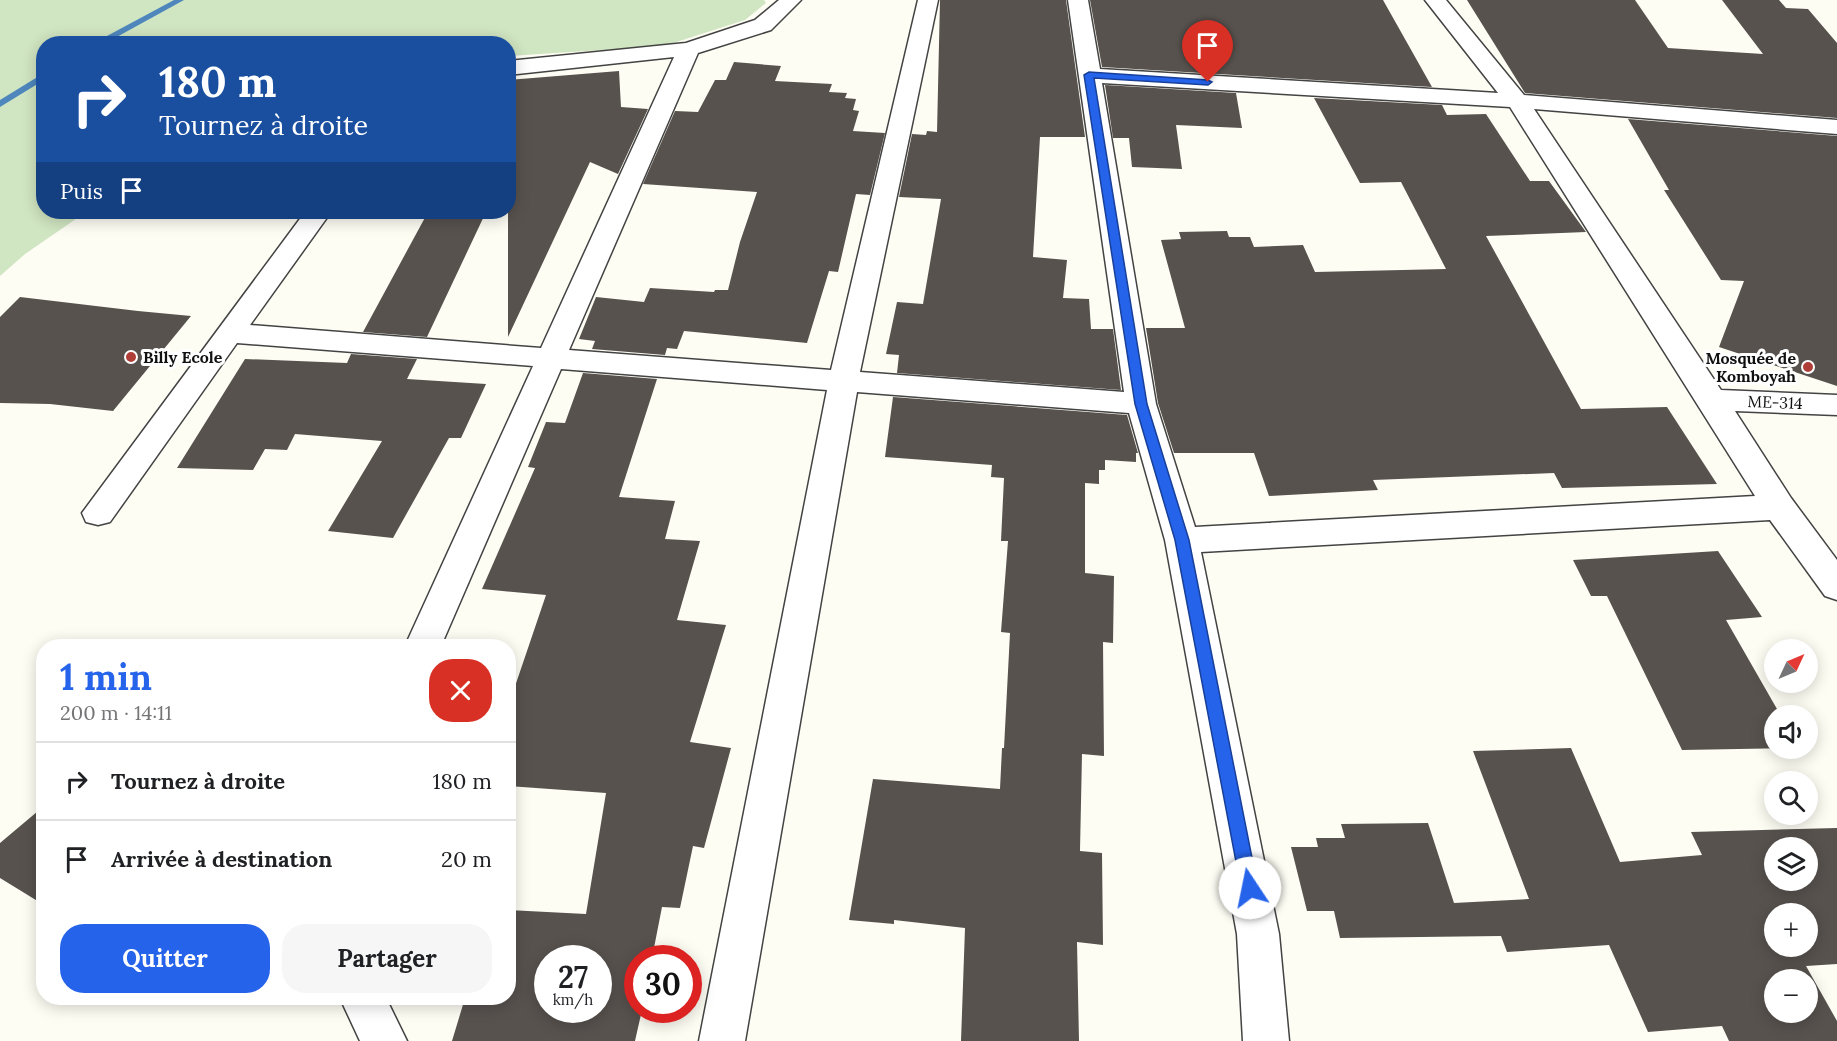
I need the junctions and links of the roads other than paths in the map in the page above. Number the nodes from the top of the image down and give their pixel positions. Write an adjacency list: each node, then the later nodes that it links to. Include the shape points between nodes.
1 (791, 0): 5 (street, via 763,25)
2 (928, 0): 13 (street)
3 (1078, 0): 7 (street)
4 (1435, 0): 8 (street)
5 (689, 49): 6 (street); 12 (street)
6 (516, 67)
7 (1089, 75): 8 (street); 15 (street)
8 (1517, 101): 9 (street); 14 (street)
9 (1837, 127)
10 (313, 219): 11 (street)
11 (229, 333): 12 (street); 18 (street)
12 (550, 357): 13 (street); 21 (street)
13 (844, 379): 15 (street); 24 (street)
14 (1712, 400): 16 (street, ME-314); 17 (street)
15 (1141, 404): 19 (street)
16 (1837, 405)
17 (1779, 507): 19 (street); 20 (street)
18 (98, 513)
19 (1182, 540): 25 (street, via 1258,934)
20 (1837, 586)
21 (426, 639)
22 (366, 1005): 23 (street)
23 (384, 1041)
24 (722, 1041)
25 (1266, 1041)

